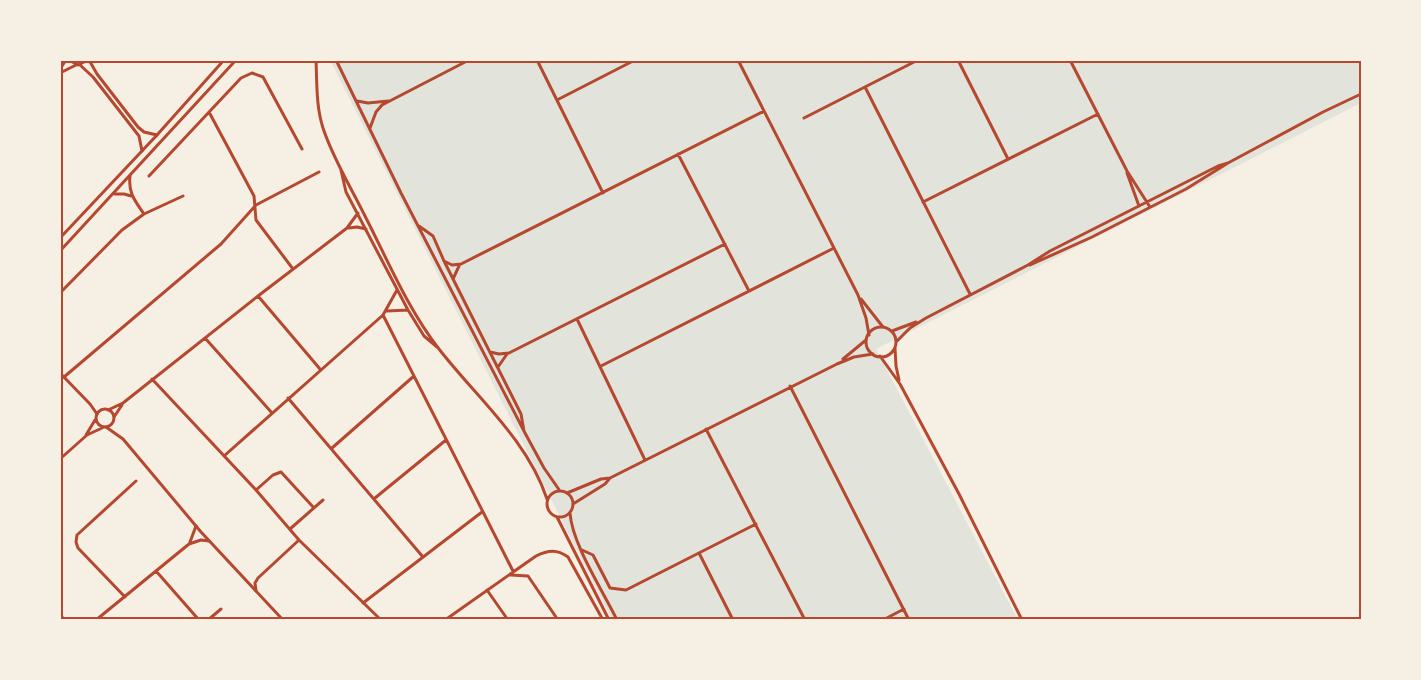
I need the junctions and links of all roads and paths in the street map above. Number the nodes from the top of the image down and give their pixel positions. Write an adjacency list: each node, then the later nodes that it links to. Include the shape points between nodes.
1 (67, 60): 14 (street); 16 (street)
2 (88, 60): 15 (street); 27 (street, via 138,127)
3 (224, 60): 27 (street)
4 (236, 60): 36 (street)
5 (316, 60): 33 (street, via 323,127)
6 (336, 60): 20 (street)
7 (469, 60): 21 (street)
8 (537, 60): 19 (street)
9 (635, 60): 19 (street)
10 (738, 60): 23 (street)
11 (918, 60): 17 (street)
12 (958, 60): 31 (street)
13 (1070, 60): 24 (street)
14 (75, 64): 15 (street); 16 (street)
15 (80, 65): 29 (street, via 139,136)
16 (60, 71)
17 (865, 87): 25 (street); 42 (street)
18 (1361, 94): 32 (street)
19 (557, 100): 38 (street)
20 (357, 101): 21 (street); 26 (street)
21 (390, 101): 26 (street, via 376,112)
22 (209, 111): 28 (street, via 246,74 258,74); 37 (street); 44 (street)
23 (764, 111): 30 (street); 55 (street)
24 (1098, 114): 31 (street); 34 (street)
25 (804, 118)
26 (370, 128): 50 (street)
27 (157, 135): 29 (street)
28 (302, 149)
29 (142, 151): 53 (street)
30 (678, 154): 38 (street); 54 (street)
31 (1008, 159): 42 (street)
32 (1228, 163): 43 (street); 46 (street)
33 (341, 169): 48 (street, via 343,183); 79 (street, via 401,286)
34 (1127, 171): 43 (street); 45 (street)
35 (319, 172): 44 (street)
36 (130, 176): 39 (street); 41 (street)
37 (148, 176)
38 (603, 193): 58 (street)
39 (115, 194): 41 (street); 56 (street)
40 (183, 196): 49 (street)
41 (132, 198): 49 (street)
42 (923, 202): 65 (street)
43 (1147, 202): 45 (street); 46 (street)
44 (256, 205): 60 (street, via 256,220); 90 (street, via 221,244)
45 (1139, 206): 47 (street); 59 (street)
46 (1150, 207): 47 (street)
47 (1141, 212): 59 (street)
48 (358, 213): 51 (street); 52 (street)
49 (144, 214): 64 (street, via 112,238)
50 (419, 226): 57 (street, via 433,236); 102 (street)
51 (347, 228): 52 (street); 60 (street)
52 (366, 229): 62 (street)
53 (60, 238)
54 (724, 244): 63 (street); 72 (street)
55 (834, 248): 63 (street); 66 (street)
56 (60, 251)
57 (444, 261): 58 (street); 61 (street)
58 (461, 264): 61 (street)
59 (1028, 265): 65 (street)
60 (293, 269): 67 (street)
61 (453, 279): 80 (street)
62 (397, 290): 68 (street); 69 (street)
63 (749, 291): 85 (street)
64 (60, 293)
65 (970, 294): 71 (street)
66 (858, 295): 73 (street); 76 (street)
67 (258, 296): 75 (street); 87 (street)
68 (408, 310): 69 (street); 79 (street, via 424,336)
69 (387, 311): 70 (street)
70 (383, 315): 87 (street); 89 (street)
71 (926, 318): 74 (street); 77 (street)
72 (577, 319): 81 (street); 85 (street)
73 (883, 327): 74 (street); 76 (street, via 875,328)
74 (892, 331): 77 (street)
75 (205, 337): 91 (street); 97 (street)
76 (868, 337): 82 (street); 84 (street)
77 (896, 342): 78 (street)
78 (895, 347): 83 (street); 92 (street)
79 (439, 348): 115 (street, via 507,429)
80 (490, 352): 81 (street); 86 (street)
81 (509, 353): 86 (street)
82 (873, 354): 83 (street); 84 (street)
83 (880, 356): 92 (street)
84 (837, 364): 93 (street)
85 (601, 366): 108 (street)
86 (498, 367): 102 (street, via 521,414)
87 (320, 369): 94 (street)
88 (60, 373): 90 (street)
89 (414, 376): 104 (street); 105 (street)
90 (64, 377): 98 (street)
91 (152, 379): 95 (street); 106 (street)
92 (900, 384): 158 (street)
93 (790, 386): 101 (street); 138 (street)
94 (288, 398): 97 (street); 105 (street)
95 (123, 403): 96 (street); 99 (street)
96 (108, 410): 98 (street); 99 (street)
97 (272, 413): 106 (street)
98 (96, 416): 100 (street, via 97,424); 103 (street)
99 (114, 418): 100 (street)
100 (105, 428): 103 (street); 123 (street, via 123,439)
101 (706, 429): 108 (street); 122 (street)
102 (525, 433): 112 (street)
103 (82, 438): 107 (street)
104 (446, 440): 114 (street); 119 (street)
105 (332, 448): 114 (street)
106 (224, 456): 111 (street)
107 (60, 459)
108 (645, 460): 109 (street)
109 (610, 478): 113 (street); 117 (street)
110 (136, 481): 135 (street, via 77,535 76,542)
111 (256, 490): 118 (street, via 281,472); 124 (street)
112 (560, 490): 113 (street); 115 (street)
113 (567, 493): 117 (street)
114 (375, 498): 130 (street)
115 (547, 499): 121 (street, via 548,510)
116 (323, 500): 118 (street)
117 (573, 504): 120 (street)
118 (314, 508): 124 (street)
119 (482, 512): 130 (street); 132 (street)
120 (570, 513): 121 (street); 128 (street)
121 (557, 517): 152 (street)
122 (756, 524): 129 (street); 155 (street)
123 (196, 526): 126 (street); 127 (street)
124 (290, 529): 125 (street)
125 (299, 540): 134 (street, via 258,578); 136 (street)
126 (209, 541): 127 (street); 134 (street)
127 (189, 544): 131 (street)
128 (582, 550): 129 (street, via 593,555 610,588 622,591); 153 (street)
129 (699, 553): 154 (street)
130 (423, 557): 136 (street)
131 (156, 571): 135 (street); 144 (street)
132 (511, 573): 133 (street); 150 (street, via 528,576); 151 (street, via 543,552 563,553)
133 (487, 590): 148 (street); 149 (street)
134 (256, 591): 146 (street)
135 (125, 597): 140 (street)
136 (363, 603): 147 (street)
137 (221, 609): 145 (street)
138 (904, 609): 156 (street); 157 (street)
139 (60, 615): 141 (street)
140 (100, 616): 142 (street); 143 (street)
141 (65, 620)
142 (96, 620)
143 (104, 620)
144 (199, 620)
145 (208, 620)
146 (283, 620)
147 (381, 620)
148 (445, 620)
149 (508, 620)
150 (558, 620)
151 (603, 620)
152 (609, 620)
153 (617, 620)
154 (734, 620)
155 (805, 620)
156 (883, 620)
157 (909, 620)
158 (1022, 620)

